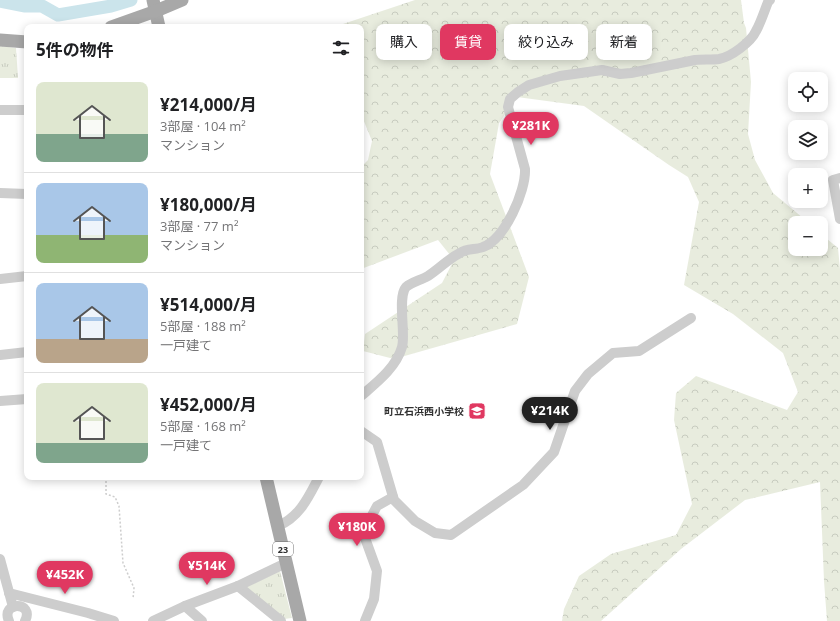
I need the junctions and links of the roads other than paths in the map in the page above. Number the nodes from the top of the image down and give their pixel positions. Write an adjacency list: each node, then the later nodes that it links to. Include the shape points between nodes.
1 (182, 0): 3 (main road)
2 (770, 0): 19 (street, via 756,32 733,54 726,57 705,58 632,74 602,70 560,76 529,85 510,98 508,106 525,169 514,210 494,240 483,247 459,253 426,277 406,287 402,301 403,346 385,374)
3 (155, 6): 4 (main road); 5 (main road)
4 (118, 24)
5 (158, 24)
6 (0, 40): 7 (main road)
7 (24, 42)
8 (0, 110): 9 (street)
9 (24, 110)
10 (840, 178): 13 (street, via 833,180)
11 (0, 193): 12 (street)
12 (24, 194)
13 (840, 219)
14 (24, 276): 15 (street)
15 (0, 279)
16 (691, 318): 25 (street, via 640,351 613,353 588,374 575,391 554,452 523,485 451,535 436,533 415,521)
17 (24, 352): 18 (street)
18 (0, 355)
19 (364, 393)
20 (24, 399): 21 (street)
21 (0, 401)
22 (364, 433): 25 (street, via 377,442)
23 (267, 480): 26 (main road, 23)
24 (317, 480): 26 (street, via 304,506 287,522)
25 (393, 497): 41 (street, via 377,506 369,521 365,538 377,571 374,599)
26 (278, 526): 28 (main road, 23)
27 (0, 559): 29 (street)
28 (286, 563): 30 (street); 40 (main road, 23)
29 (2, 573): 31 (street)
30 (238, 586): 32 (street); 39 (street)
31 (9, 593): 33 (street); 36 (street)
32 (185, 606): 37 (street); 38 (street)
33 (13, 607): 34 (street, via 7,614); 35 (street, via 25,609)
34 (9, 621)
35 (25, 621)
36 (114, 621)
37 (153, 621)
38 (202, 621)
39 (282, 621)
40 (300, 621)
41 (365, 621)

